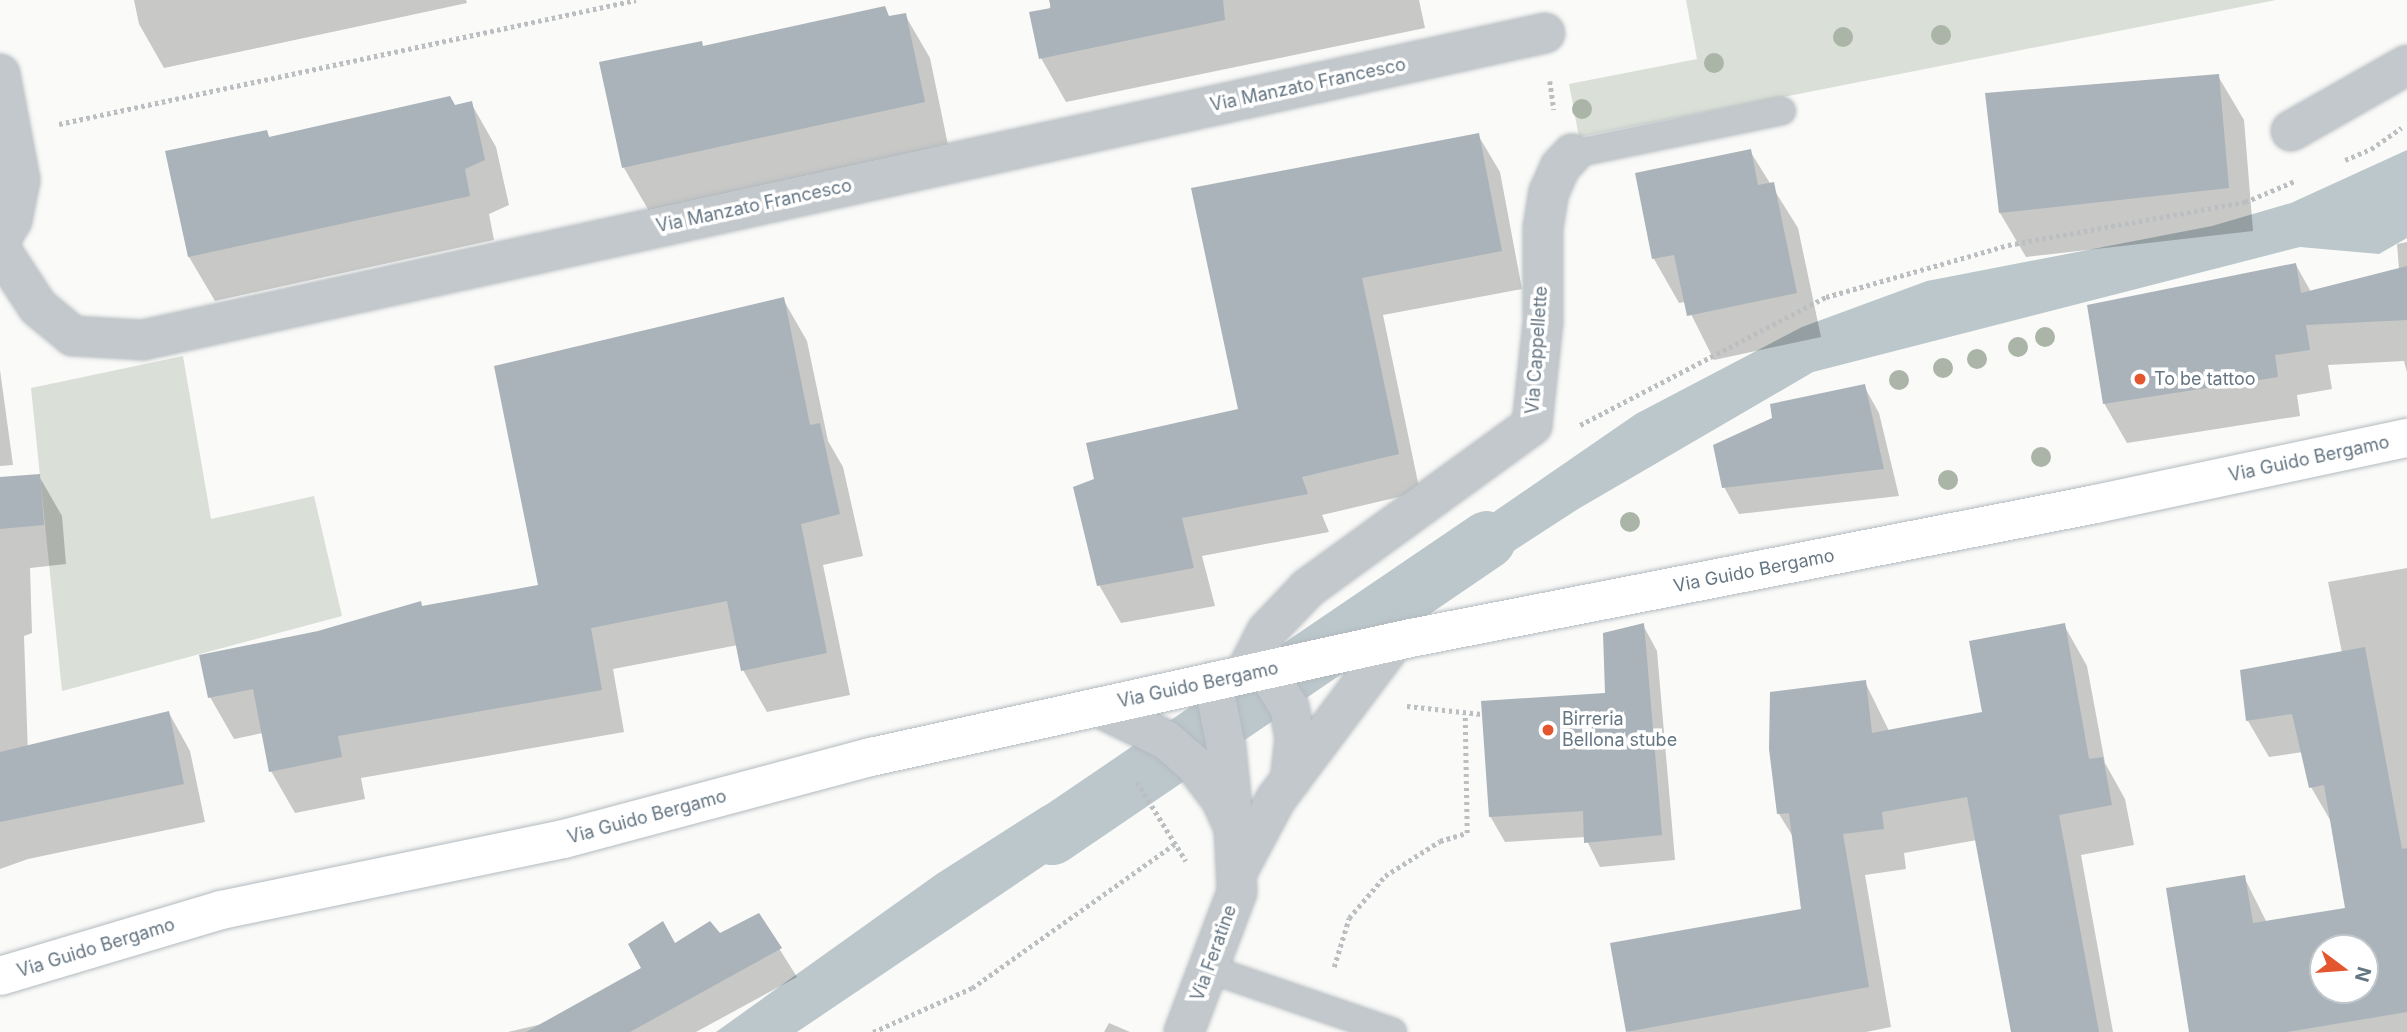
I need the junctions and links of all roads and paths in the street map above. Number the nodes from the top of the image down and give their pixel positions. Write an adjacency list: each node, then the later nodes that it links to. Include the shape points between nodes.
1 (636, 0): 8 (path)
2 (1545, 33): 13 (street, Via Manzato Francesco, via 143,340 74,336 38,307)
3 (2407, 65): 7 (street)
4 (0, 74): 8 (street)
5 (1782, 111): 9 (lane, Via Cappellette)
6 (2407, 124): 10 (path, via 2371,149)
7 (2291, 131)
8 (12, 135): 12 (street, via 20,180 12,220)
9 (1573, 154): 14 (street, Via Cappellette, via 1560,167 1549,192 1543,228 1543,322)
10 (2333, 165)
11 (2308, 176): 14 (path, via 2245,202 2008,245 1826,297 1555,437)
12 (0, 240)
13 (0, 249)
14 (1532, 425): 17 (street, Via Cappellette, via 1308,588 1267,631)
15 (2407, 438): 16 (main road, Via Guido Bergamo)
16 (1394, 641): 17 (main road, Via Guido Bergamo); 22 (street)
17 (1241, 675): 19 (main road, Via Guido Bergamo); 22 (street, via 1289,707 1295,738); 23 (street, via 1226,747)
18 (1403, 706): 20 (path)
19 (1098, 707): 23 (street, via 1166,740 1194,764 1221,799); 27 (main road, Via Guido Bergamo, via 870,757 564,839 221,911)
20 (1465, 714): 21 (path); 28 (path, via 1467,833 1440,841 1385,876 1349,918)
21 (1482, 714)
22 (1290, 780): 25 (street)
23 (1234, 828): 25 (street)
24 (1175, 844): 29 (path, via 972,988)
25 (1237, 872): 26 (street, Via Feratine, via 1237,892)
26 (1209, 969): 28 (lane); 30 (street, Via Feratine)
27 (0, 976)
28 (1322, 1009): 31 (lane)
29 (873, 1032)
30 (1184, 1032)
31 (1393, 1032)

